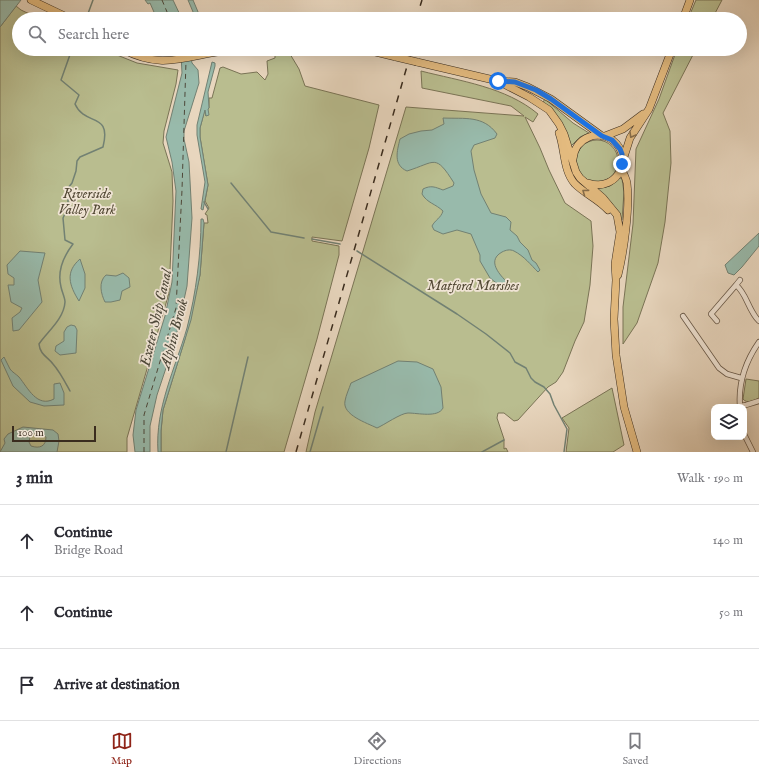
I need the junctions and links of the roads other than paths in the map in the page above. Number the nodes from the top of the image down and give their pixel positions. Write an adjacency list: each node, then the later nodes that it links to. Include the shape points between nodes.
1 (32, 0): 3 (main road)
2 (690, 0): 4 (main road)
3 (56, 12)
4 (686, 12)
5 (137, 56): 6 (main road, via 159,61)
6 (200, 56)
7 (392, 56): 9 (main road, bridge)
8 (669, 56): 11 (main road)
9 (498, 81): 10 (main road); 12 (main road, via 515,82 542,94)
10 (538, 104): 13 (main road, via 546,107 559,124); 16 (main road, one-way to 10, via 617,230 612,215 572,179 559,132)
11 (649, 109): 12 (main road, via 628,125); 14 (main road, one-way to 14, via 630,138)
12 (603, 136): 13 (main road, via 588,137 580,143 574,152); 14 (main road, via 612,140 620,149)
13 (573, 164): 15 (main road, via 580,178)
14 (621, 167): 15 (main road, via 614,179 606,184 593,185); 17 (main road, via 627,183 628,198)
15 (586, 182): 16 (main road, via 616,215 620,232)
16 (617, 246): 17 (main road)
17 (616, 280): 29 (main road, via 616,355 624,407)
18 (740, 280): 19 (street)
19 (736, 285): 21 (street, via 711,314); 22 (street, via 743,293 750,311)
20 (683, 316): 24 (street, via 719,368 727,374)
21 (717, 321)
22 (759, 321)
23 (759, 342): 24 (street, via 749,357)
24 (741, 378): 26 (street)
25 (759, 401): 27 (street)
26 (740, 404)
27 (747, 405)
28 (747, 440): 30 (street)
29 (637, 452)
30 (753, 452)

